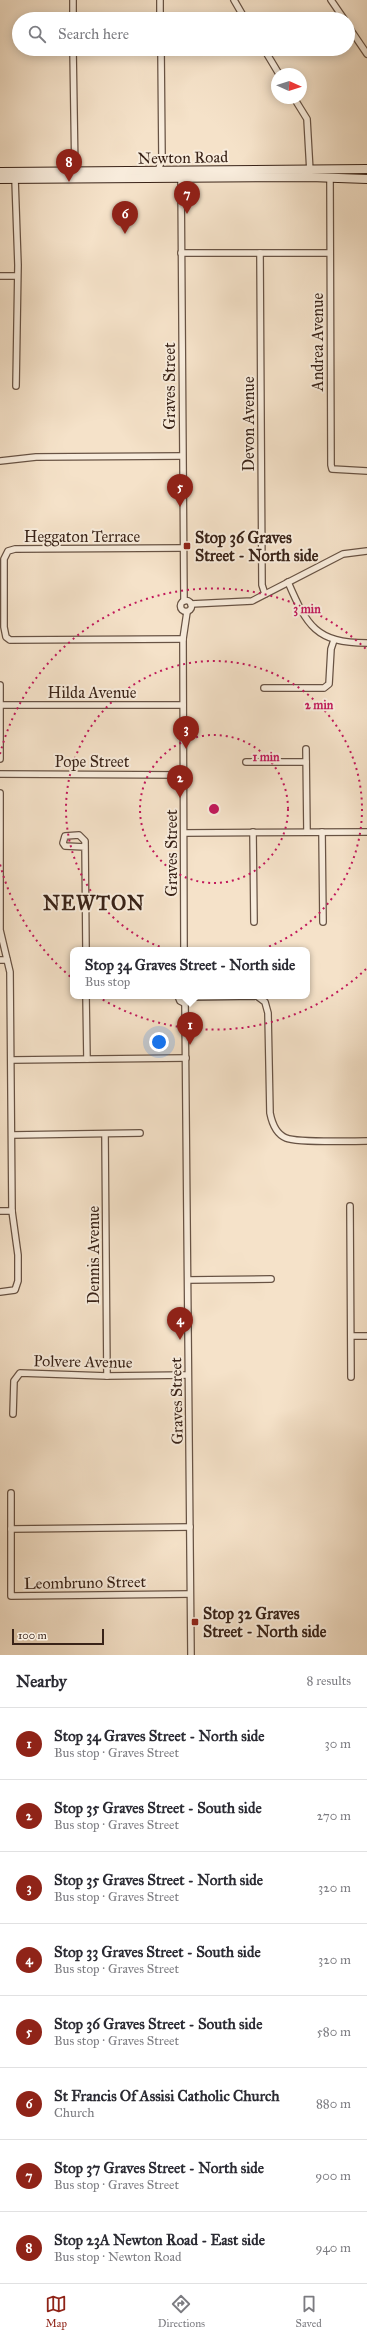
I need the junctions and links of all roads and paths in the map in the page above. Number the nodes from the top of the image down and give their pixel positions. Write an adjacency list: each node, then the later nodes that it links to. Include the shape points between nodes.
1 (73, 0): 5 (street)
2 (160, 0): 6 (street)
3 (234, 0): 7 (street)
4 (331, 0): 8 (street)
5 (73, 12)
6 (160, 12)
7 (241, 12)
8 (339, 12)
9 (355, 36): 10 (street)
10 (367, 54)
11 (73, 56): 21 (street)
12 (161, 56): 18 (street, via 162,159)
13 (268, 56): 14 (street)
14 (275, 68)
15 (298, 104): 16 (street, via 307,119)
16 (310, 169): 17 (main road, Newton Road); 20 (main road, Newton Road); 22 (street)
17 (367, 169)
18 (158, 171): 20 (main road, Newton Road); 21 (main road, Newton Road)
19 (0, 172): 21 (main road, Newton Road)
20 (181, 175): 21 (main road, Newton Road); 22 (main road, Newton Road); 27 (street, Graves Street)
21 (75, 176): 25 (main road, Newton Road)
22 (310, 177): 23 (main road, Newton Road)
23 (330, 178): 26 (main road, Newton Road); 29 (street, Andrea Avenue)
24 (0, 179): 25 (main road, Newton Road)
25 (15, 179): 31 (street)
26 (367, 179)
27 (181, 253): 28 (street); 33 (street, Graves Street)
28 (260, 253): 29 (street); 39 (street, Devon Avenue, via 262,585)
29 (329, 253): 35 (street, Andrea Avenue, via 331,465 332,470 337,471)
30 (0, 276): 31 (street)
31 (17, 276): 32 (street)
32 (16, 386)
33 (182, 456): 34 (street, via 36,457); 36 (street, Graves Street)
34 (0, 461)
35 (367, 471)
36 (182, 548): 40 (street, Graves Street); 43 (street, Heggaton Terrace, via 8,551 4,559 4,627 6,637 10,640)
37 (367, 551): 38 (street, via 343,554)
38 (288, 582): 39 (street); 44 (street, via 306,619 317,630)
39 (265, 594): 41 (street, via 246,602)
40 (184, 601): 41 (street); 42 (street, Graves Street, via 181,608)
41 (191, 604): 42 (street)
42 (187, 612): 43 (street, Graves Street)
43 (183, 639): 49 (street, Graves Street)
44 (334, 640): 45 (street); 47 (street, via 331,649 330,684 324,688)
45 (367, 643)
46 (0, 685): 48 (street)
47 (264, 688)
48 (0, 705): 49 (street, Hilda Avenue); 51 (street)
49 (183, 705): 55 (street, Graves Street)
50 (306, 749): 53 (street)
51 (0, 759)
52 (246, 762): 53 (street)
53 (306, 762): 59 (street)
54 (0, 774): 55 (street, Pope Street)
55 (184, 775): 62 (street, Graves Street)
56 (0, 793): 57 (street)
57 (0, 804): 64 (street)
58 (254, 832): 59 (street); 62 (street); 65 (street)
59 (307, 832): 60 (street)
60 (322, 832): 61 (street); 66 (street)
61 (367, 832)
62 (184, 833): 68 (street, Graves Street)
63 (85, 847): 67 (street)
64 (0, 887): 70 (street, via 0,930)
65 (254, 922)
66 (324, 922)
67 (86, 947)
68 (184, 947)
69 (0, 960): 70 (street)
70 (7, 960): 78 (street, via 10,972)
71 (86, 999): 77 (street)
72 (179, 999): 75 (street)
73 (190, 999): 75 (street)
74 (261, 999): 82 (street, via 265,1002 268,1013 270,1113 273,1125 280,1135 292,1140)
75 (185, 1003): 76 (street, Graves Street)
76 (186, 1058): 77 (street); 87 (street, Graves Street)
77 (87, 1059): 78 (street)
78 (12, 1060): 81 (street)
79 (140, 1133): 80 (street)
80 (105, 1134): 81 (street); 92 (street, Dennis Avenue)
81 (12, 1135): 85 (street)
82 (367, 1141)
83 (350, 1206): 89 (street)
84 (0, 1211): 85 (street)
85 (12, 1211): 88 (street, via 18,1255 17,1286 10,1292)
86 (271, 1279): 87 (street)
87 (188, 1280): 91 (street, Graves Street)
88 (0, 1292)
89 (352, 1336): 90 (street); 93 (street)
90 (367, 1336)
91 (188, 1375): 92 (street, Polvere Avenue); 96 (street, Graves Street)
92 (107, 1376): 94 (street, Polvere Avenue, via 20,1373 14,1381)
93 (351, 1377)
94 (13, 1414)
95 (11, 1493): 97 (street, Leombruno Street)
96 (190, 1527): 97 (street); 98 (street, Graves Street)
97 (11, 1529): 98 (street, Leombruno Street, via 12,1596)
98 (190, 1594): 99 (street, Graves Street)
99 (191, 1655)

